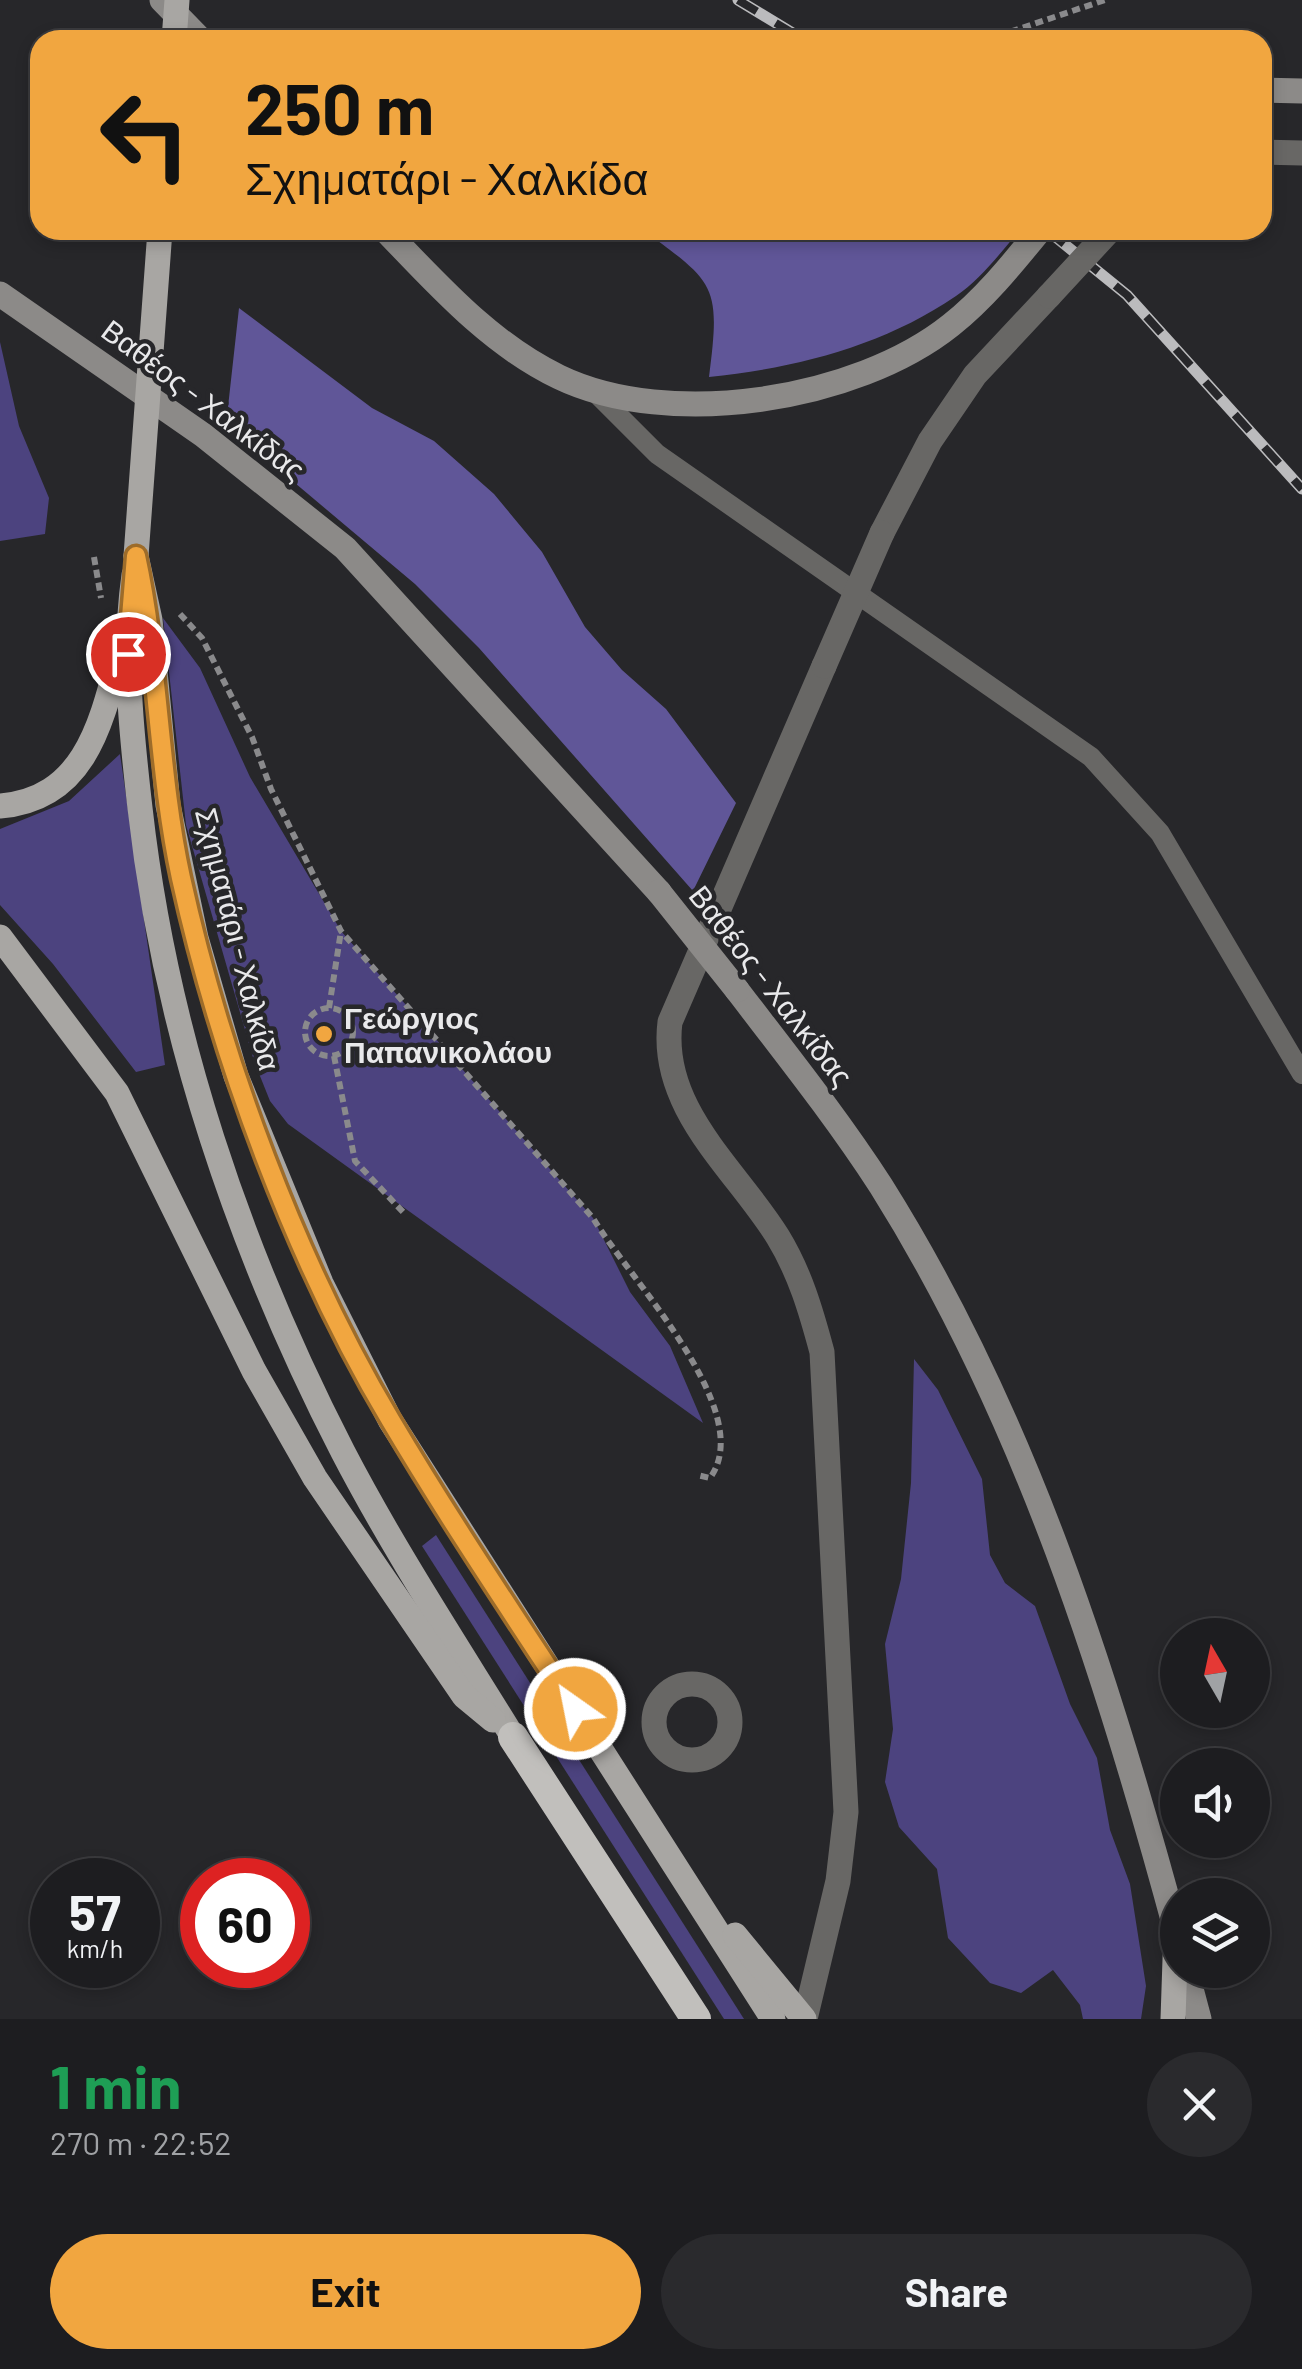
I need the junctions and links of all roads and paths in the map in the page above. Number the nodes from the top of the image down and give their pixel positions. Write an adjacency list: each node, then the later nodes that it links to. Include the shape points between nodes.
1 (162, 0): 5 (main road)
2 (176, 0): 4 (main road, bridge)
3 (1106, 0): 6 (path)
4 (174, 30)
5 (191, 30)
6 (1016, 30)
7 (1272, 90): 8 (main road)
8 (1302, 91)
9 (1272, 152): 10 (street)
10 (1302, 153)
11 (159, 240): 17 (main road, bridge)
12 (395, 240): 16 (main road, via 488,330 524,357)
13 (1031, 240): 16 (main road, via 963,314 927,341 828,383 682,405)
14 (1101, 240): 35 (street, bridge, via 975,375 930,441 882,533 670,1022 666,1051 686,1109 777,1237 806,1291 822,1352 846,1812 838,1881)
15 (0, 294): 30 (main road, Βαθέος - Χαλκίδας, bridge, via 203,435 344,548 659,892 738,990 881,1187 995,1404 1073,1588)
16 (595, 392): 25 (lane, via 656,454 1091,757 1160,833)
17 (136, 556): 19 (main road); 29 (main road, Σχηματάρι - Χαλκίδα, via 181,876 258,1135 321,1283 390,1420)
18 (178, 611): 21 (path, via 202,638)
19 (126, 627): 20 (main road, via 101,724 84,760 56,788); 28 (main road, via 134,763 161,949 240,1220 344,1455)
20 (0, 806)
21 (340, 931): 23 (path); 27 (path, via 592,1218 668,1320 720,1425 718,1466 708,1479)
22 (0, 937): 28 (main road, via 117,1094 239,1344 315,1478 464,1696)
23 (329, 1008): 24 (path, via 349,1018 353,1033); 24 (path, via 308,1019 305,1035 318,1054)
24 (334, 1056): 26 (path, via 355,1161)
25 (1302, 1074)
26 (402, 1212)
27 (697, 1475)
28 (513, 1737): 33 (highway)
29 (665, 1850): 34 (main road, Σχηματάρι - Χαλκίδα); 35 (main road)
30 (1160, 1880)
31 (1174, 1988): 36 (main road)
32 (1191, 1988): 37 (main road)
33 (696, 2019)
34 (773, 2019)
35 (805, 2019)
36 (1173, 2019)
37 (1199, 2019)

